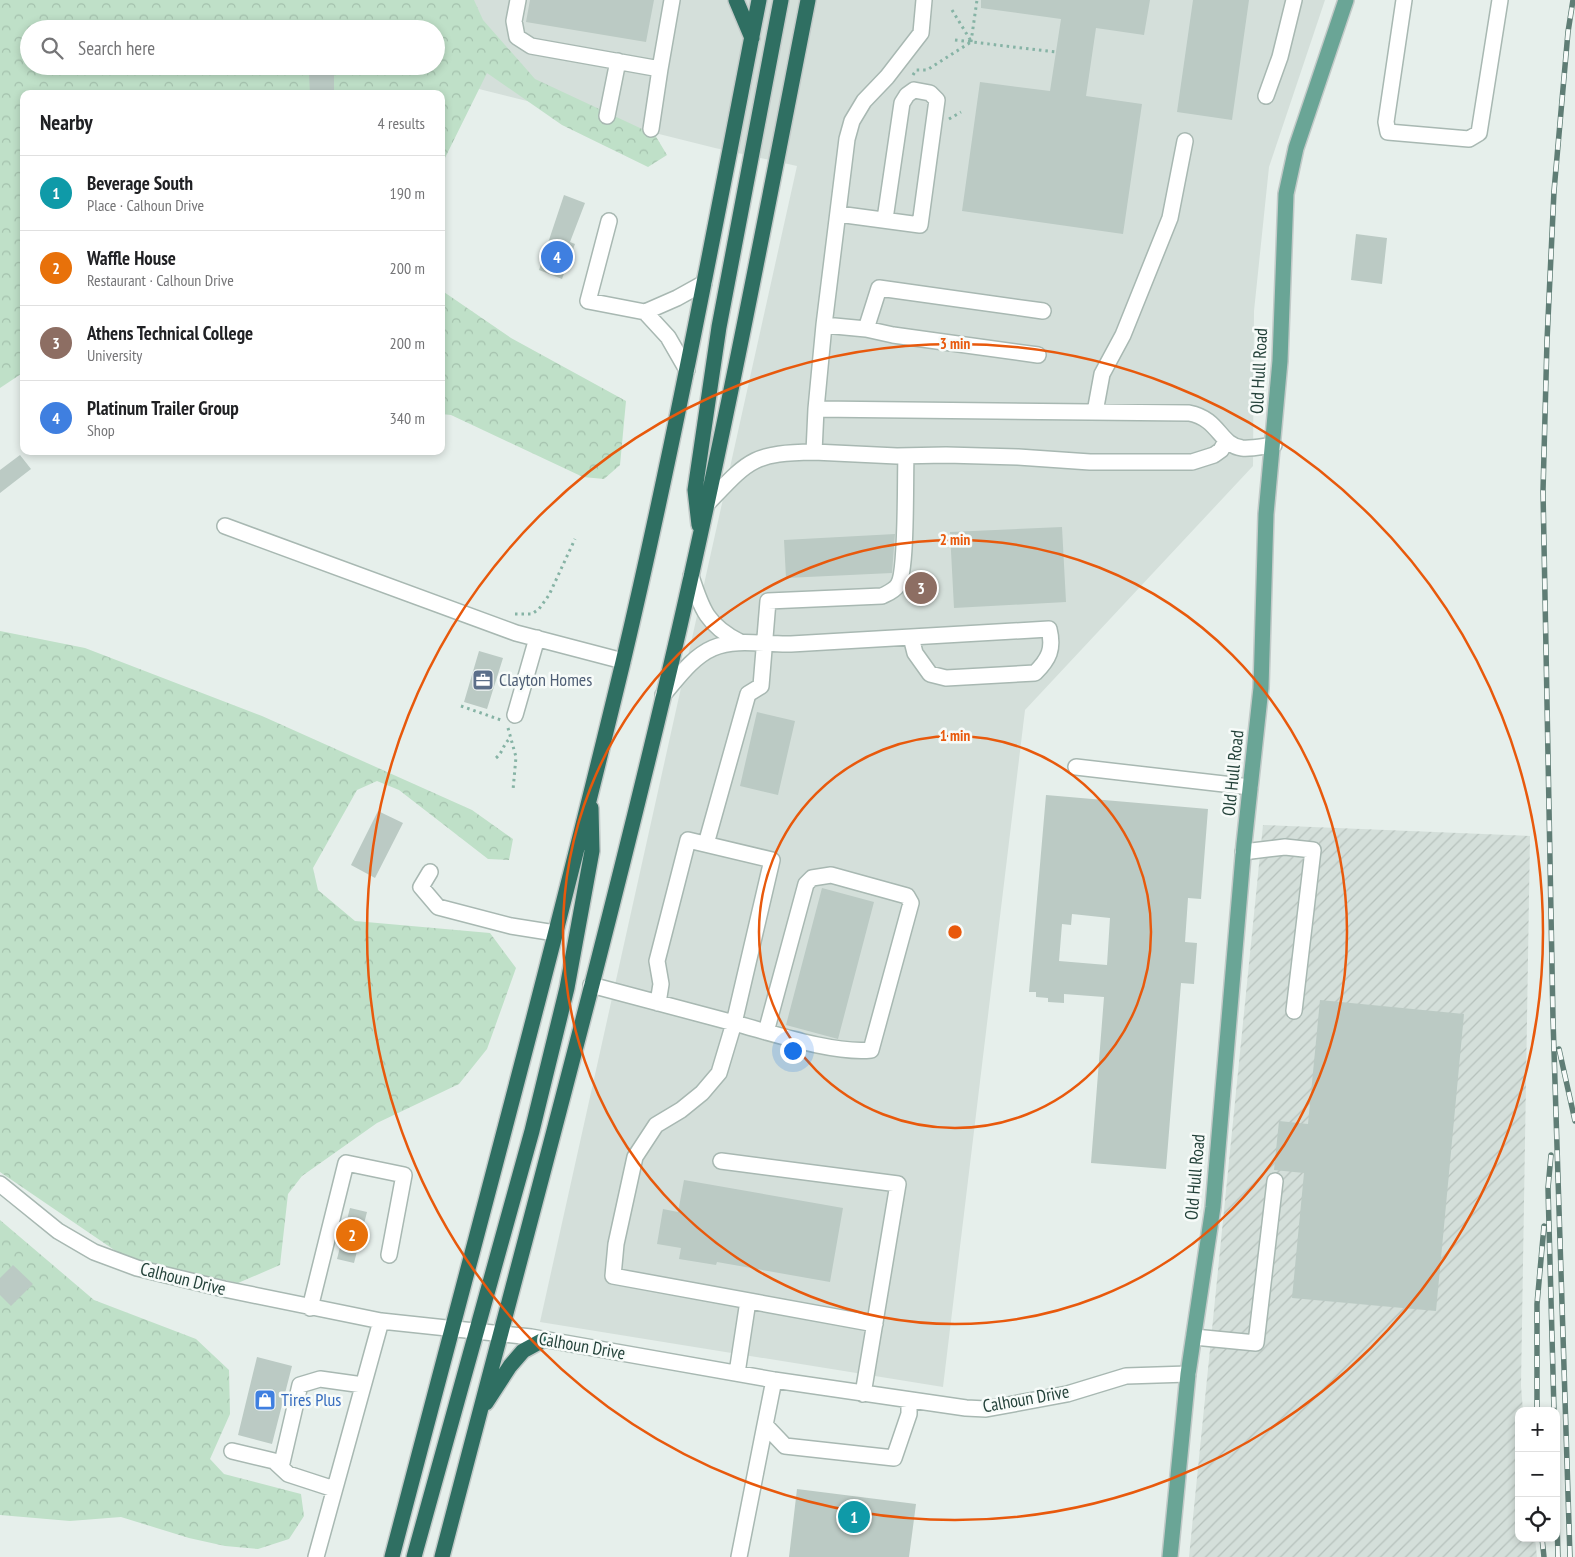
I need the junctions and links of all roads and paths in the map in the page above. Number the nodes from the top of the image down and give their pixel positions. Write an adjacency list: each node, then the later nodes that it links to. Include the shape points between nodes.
1 (518, 0): 18 (street, via 514,22 517,36 531,46)
2 (672, 0): 19 (street)
3 (736, 0): 14 (highway)
4 (759, 0): 14 (highway)
5 (781, 0): 43 (highway, via 719,327 695,490)
6 (808, 0): 41 (highway)
7 (924, 0): 25 (street, via 921,33 888,77 864,101 852,121)
8 (977, 0): 16 (path)
9 (1294, 0): 21 (street)
10 (1346, 0): 38 (main road, Old Hull Road, via 1296,148 1286,194)
11 (1404, 0): 12 (street, via 1386,122 1388,132 1469,138 1479,132)
12 (1500, 0)
13 (952, 10): 16 (path)
14 (752, 38): 28 (highway)
15 (955, 40): 16 (path)
16 (971, 42): 17 (path); 20 (path, via 927,70)
17 (1056, 52)
18 (618, 61): 19 (street); 22 (street)
19 (660, 69): 23 (street)
20 (916, 70)
21 (1266, 96)
22 (607, 116)
23 (650, 129)
24 (1185, 141): 36 (street, via 1170,218 1123,336 1102,374)
25 (838, 214): 26 (street); 31 (street)
26 (885, 219): 26 (street, via 900,109 905,97 914,90 930,93 937,100 920,225)
27 (609, 221): 30 (street, via 588,300)
28 (704, 283): 30 (street); 34 (highway)
29 (1043, 311): 32 (street, via 879,288)
30 (645, 312): 34 (street, via 668,336)
31 (824, 325): 32 (street); 35 (street)
32 (866, 329): 33 (street, via 893,336)
33 (1038, 355)
34 (687, 370): 51 (highway)
35 (816, 409): 36 (street); 39 (street)
36 (1095, 412): 37 (street, via 1189,412 1213,423)
37 (1226, 441): 38 (street, via 1242,448); 40 (street, via 1214,455 1192,462)
38 (1274, 446): 59 (main road, Old Hull Road, via 1266,514 1261,688)
39 (814, 452): 40 (street); 41 (street, via 780,452 747,463)
40 (906, 456): 50 (street, via 902,575 898,585 882,596 768,601)
41 (707, 504): 43 (highway)
42 (225, 526): 48 (street)
43 (700, 536): 45 (highway)
44 (574, 539): 46 (path, via 549,595 539,609 532,614)
45 (691, 576): 49 (street, via 709,620 724,634); 52 (highway)
46 (515, 614)
47 (912, 637): 47 (street, via 1049,629 1052,643 1048,659 1035,673 946,678 930,674 915,653); 50 (street)
48 (536, 638): 51 (street); 54 (street)
49 (740, 642): 50 (street); 52 (street, via 713,648 704,654)
50 (766, 645): 61 (street, via 761,686 748,694)
51 (623, 661): 58 (highway)
52 (663, 695): 65 (highway)
53 (461, 706): 55 (path, via 506,723)
54 (514, 715)
55 (511, 738): 56 (path); 60 (path, via 516,757)
56 (496, 758)
57 (1076, 767): 59 (street)
58 (591, 787): 64 (highway); 79 (highway, via 592,851 567,988 532,1131)
59 (1250, 787): 62 (main road, Old Hull Road)
60 (513, 790)
61 (706, 844): 66 (street, via 688,840 656,961 661,984); 68 (street, via 772,860)
62 (1244, 852): 67 (street, via 1285,847 1313,850); 81 (main road, Old Hull Road, via 1213,1207)
63 (430, 872): 64 (street, via 421,887 438,906 511,926)
64 (555, 933): 78 (highway)
65 (591, 985): 66 (street); 80 (highway)
66 (658, 1003): 68 (street)
67 (1294, 1011)
68 (734, 1023): 69 (street); 74 (street, via 719,1073 702,1093 656,1125 635,1157 616,1244 613,1276)
69 (766, 1032): 69 (street, via 855,1052 871,1050 912,903 907,896 831,875 812,878 806,884)
70 (721, 1161): 77 (street, via 898,1184)
71 (1276, 1181): 81 (street, via 1256,1343)
72 (0, 1184): 75 (street, Calhoun Drive, via 58,1231 94,1252 137,1268)
73 (389, 1255): 75 (street, via 404,1175 346,1163)
74 (748, 1301): 77 (street); 83 (street)
75 (310, 1308): 76 (street, Calhoun Drive)
76 (381, 1321): 78 (street, Calhoun Drive); 86 (street)
77 (874, 1324): 87 (street)
78 (452, 1328): 79 (street, Calhoun Drive); 95 (highway)
79 (476, 1330): 80 (street, Calhoun Drive); 96 (highway)
80 (500, 1333): 82 (street, Calhoun Drive); 89 (highway)
81 (1194, 1337): 84 (main road, Old Hull Road)
82 (545, 1339): 83 (street, Calhoun Drive); 89 (highway, via 523,1351)
83 (737, 1373): 85 (street, Calhoun Drive)
84 (1188, 1374): 88 (street, Calhoun Drive, via 1126,1376 1067,1394 986,1408); 99 (main road, Old Hull Road)
85 (774, 1380): 87 (street, Calhoun Drive); 90 (street)
86 (363, 1385): 92 (street, via 320,1379 300,1385); 93 (street)
87 (863, 1394): 88 (street, Calhoun Drive)
88 (909, 1401): 90 (street, via 909,1414 894,1458 785,1446)
89 (479, 1415): 97 (highway)
90 (765, 1425): 98 (street)
91 (232, 1451): 92 (street, via 274,1461)
92 (281, 1467): 93 (street, via 288,1474)
93 (334, 1489): 94 (street)
94 (316, 1557)
95 (392, 1557)
96 (414, 1557)
97 (442, 1557)
98 (739, 1557)
99 (1170, 1557)

